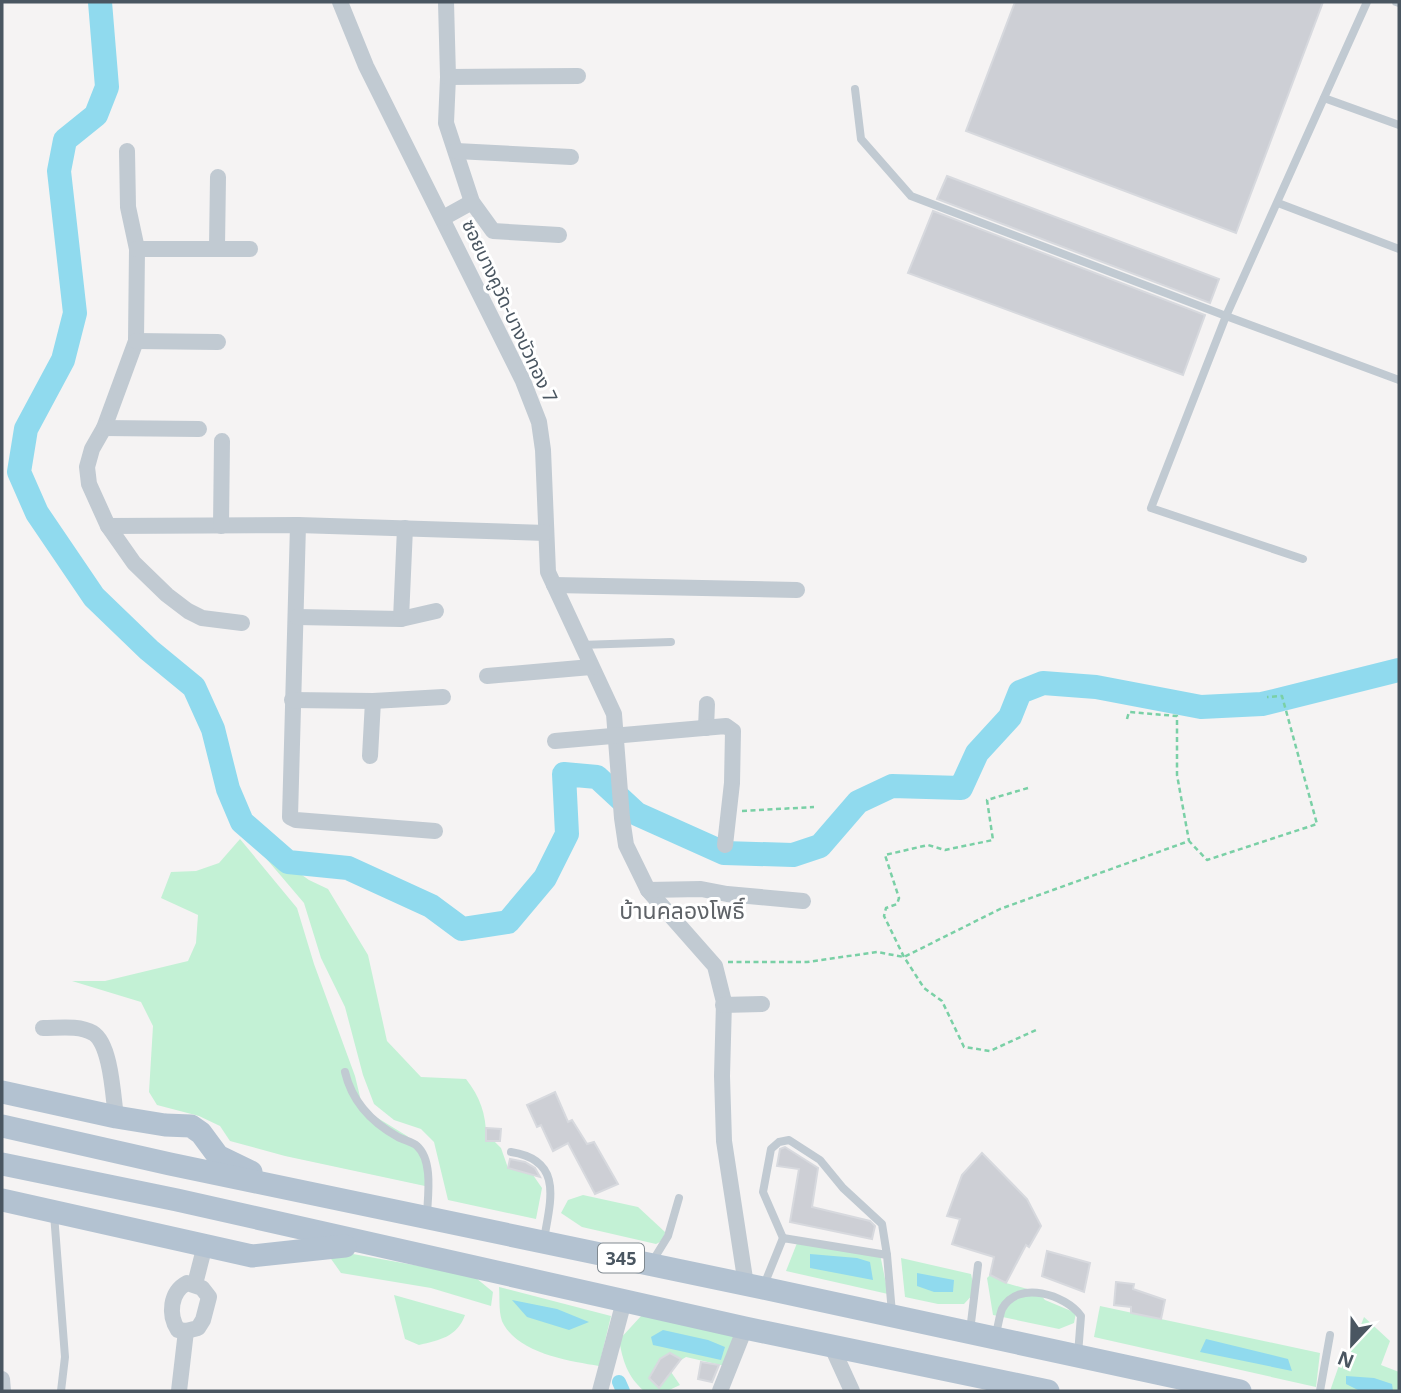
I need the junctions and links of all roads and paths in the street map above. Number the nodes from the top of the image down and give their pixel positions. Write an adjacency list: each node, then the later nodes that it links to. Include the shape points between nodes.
1 (340, 2): 15 (street, ซอยบางคูวัด-บางบัวทอง 7, via 366,66)
2 (446, 2): 5 (street)
3 (1367, 2): 7 (lane)
4 (578, 76): 5 (street)
5 (448, 77): 10 (street, via 446,123)
6 (855, 89): 21 (lane, via 862,139 911,195)
7 (1324, 99): 8 (lane); 14 (lane)
8 (1399, 125)
9 (127, 151): 18 (street, via 128,207)
10 (456, 151): 11 (street); 13 (street)
11 (571, 157)
12 (218, 177): 17 (street)
13 (472, 202): 15 (street); 16 (street, via 493,231)
14 (1278, 203): 20 (lane); 21 (lane)
15 (443, 218): 32 (street, ซอยบางคูวัด-บางบัวทอง 7, via 539,422)
16 (559, 235)
17 (218, 247): 18 (street); 19 (street)
18 (137, 249): 22 (street)
19 (250, 249)
20 (1399, 249)
21 (1226, 316): 24 (lane); 33 (lane, via 1151,508)
22 (136, 341): 23 (street); 25 (street)
23 (218, 342)
24 (1399, 380)
25 (104, 428): 26 (street); 29 (street, via 87,467 89,484)
26 (199, 429)
27 (222, 441): 30 (street)
28 (298, 525): 30 (street); 31 (street); 37 (street)
29 (108, 526): 30 (street); 39 (street, via 134,563 188,611 202,618)
30 (221, 526)
31 (405, 528): 32 (street); 38 (street)
32 (545, 533): 34 (street, ซอยบางคูวัด-บางบัวทอง 7, via 548,572)
33 (1303, 559)
34 (554, 584): 35 (street); 41 (street, ซอยบางคูวัด-บางบัวทอง 7)
35 (797, 590)
36 (436, 611): 38 (street)
37 (297, 617): 38 (street); 46 (street)
38 (401, 619)
39 (242, 623)
40 (671, 642): 41 (lane)
41 (580, 645): 42 (street, ซอยบางคูวัด-บางบัวทอง 7)
42 (591, 667): 43 (street); 51 (street, ซอยบางคูวัด-บางบัวทอง 7, via 614,714)
43 (487, 676)
44 (443, 697): 47 (street)
45 (1267, 697): 58 (path, via 1282,696 1317,824 1207,860)
46 (292, 700): 47 (street); 57 (street, via 290,817)
47 (373, 701): 53 (street)
48 (707, 704): 50 (street)
49 (1127, 719): 58 (path, via 1129,712 1177,716 1177,775)
50 (706, 728): 51 (street); 56 (street, via 726,726 733,731)
51 (615, 736): 52 (street); 60 (street, ซอยบางคูวัด-บางบัวทอง 7, via 626,845)
52 (555, 741)
53 (370, 757)
54 (1028, 788): 62 (path, via 987,800 993,840 945,850 928,845 885,855 899,898 897,904 886,908 884,916)
55 (814, 807): 56 (path)
56 (729, 812): 59 (street)
57 (435, 831)
58 (1189, 841): 62 (path, via 1000,909)
59 (725, 845)
60 (648, 890): 61 (street, via 701,889); 63 (street, ซอยบางคูวัด-บางบัวทอง 7)
61 (803, 901)
62 (904, 957): 63 (path, via 877,952 807,962); 67 (path, via 924,988 942,1000 964,1046 990,1051)
63 (715, 966): 64 (street, ซอยบางคูวัด-บางบัวทอง 7)
64 (723, 1004): 65 (street); 90 (street, ซอยบางคูวัด-บางบัวทอง 7, via 724,1141)
65 (762, 1004)
66 (43, 1028): 70 (street, via 80,1029 101,1041)
67 (1036, 1030)
68 (345, 1072): 81 (lane, via 356,1102 369,1117 421,1152 428,1170)
69 (2, 1092): 70 (main road)
70 (116, 1117): 71 (main road)
71 (165, 1125): 75 (main road, via 188,1133 192,1140 186,1152); 76 (main road, via 191,1126 218,1156)
72 (2, 1126): 75 (main road, 345)
73 (511, 1152): 83 (lane, via 529,1155 541,1163 546,1174 551,1198)
74 (2, 1164): 80 (main road, 345)
75 (170, 1164): 76 (main road, 345)
76 (280, 1186): 81 (main road, 345)
77 (679, 1198): 87 (lane, via 668,1236)
78 (2, 1200): 79 (main road)
79 (53, 1211): 85 (main road); 104 (lane, via 65,1357)
80 (229, 1212): 84 (main road, 345); 85 (main road, via 245,1226 251,1242 243,1247)
81 (427, 1217): 83 (main road, 345)
82 (783, 1238): 86 (lane); 86 (lane, via 763,1192 771,1149 789,1140 820,1160 882,1224); 90 (lane)
83 (543, 1242): 87 (main road, 345)
84 (372, 1245): 85 (main road, via 264,1256); 91 (main road, 345)
85 (212, 1246): 89 (street)
86 (887, 1259): 92 (lane)
87 (650, 1264): 90 (main road, 345)
88 (978, 1265): 94 (lane)
89 (195, 1284): 93 (street, via 209,1297 198,1328); 93 (street, via 181,1286 172,1309 174,1323)
90 (755, 1286): 92 (main road, 345)
91 (625, 1301): 96 (main road, 345); 101 (street)
92 (892, 1311): 94 (main road, 345)
93 (186, 1332): 105 (street)
94 (970, 1334): 97 (main road, 345)
95 (1330, 1335): 110 (lane)
96 (740, 1337): 98 (main road, 345); 106 (street)
97 (995, 1339): 99 (main road, 345); 99 (lane, via 1002,1309 1012,1298 1030,1291 1073,1305 1081,1316)
98 (831, 1345): 102 (main road, 345); 107 (street)
99 (1077, 1357): 109 (main road, 345)
100 (2, 1379): 103 (street)
101 (601, 1388)
102 (1018, 1388): 108 (main road, 345)
103 (3, 1391)
104 (61, 1391)
105 (178, 1391)
106 (720, 1391)
107 (852, 1391)
108 (1048, 1391)
109 (1240, 1391)
110 (1320, 1391)

